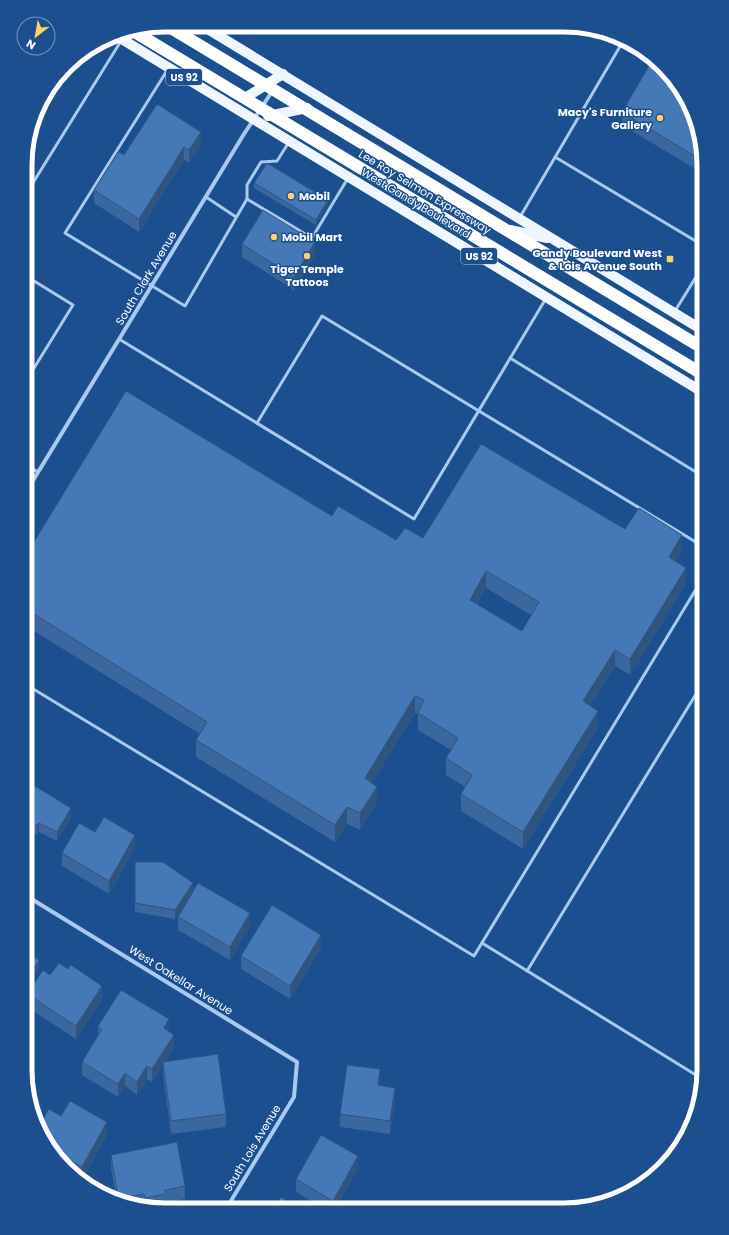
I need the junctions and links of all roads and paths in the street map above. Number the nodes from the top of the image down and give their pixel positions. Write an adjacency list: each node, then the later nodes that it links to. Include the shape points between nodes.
1 (178, 32): 29 (highway, Lee Roy Selmon Expressway, bridge)
2 (213, 32): 9 (main road)
3 (140, 35): 9 (main road, via 246,98)
4 (140, 35): 32 (highway, Lee Roy Selmon Expressway, bridge)
5 (122, 39): 8 (main road, West Gandy Boulevard / US 92)
6 (115, 42): 14 (lane)
7 (621, 45): 12 (lane)
8 (169, 68): 10 (main road, West Gandy Boulevard / US 92); 23 (lane, via 65,233)
9 (283, 74): 10 (street, South Clark Avenue); 18 (main road)
10 (254, 119): 11 (main road, West Gandy Boulevard / US 92); 15 (street, South Clark Avenue); 19 (main road, via 307,108 506,229)
11 (290, 141): 13 (main road, West Gandy Boulevard / US 92); 16 (lane, via 277,161 261,162 247,184)
12 (555, 156): 18 (lane); 20 (lane)
13 (349, 176): 16 (lane, via 312,238); 24 (main road, West Gandy Boulevard / US 92)
14 (32, 184)
15 (206, 197): 17 (lane); 23 (street, South Clark Avenue)
16 (247, 199): 17 (lane)
17 (236, 217): 23 (lane, via 185,306)
18 (519, 218): 19 (main road)
19 (555, 240): 25 (main road)
20 (697, 242)
21 (697, 275): 25 (lane)
22 (32, 280): 31 (lane, via 73,305)
23 (151, 286): 28 (street, South Clark Avenue)
24 (547, 297): 26 (main road, West Gandy Boulevard / US 92); 30 (lane)
25 (674, 312): 27 (main road)
26 (593, 325): 33 (main road, via 621,329); 34 (main road, West Gandy Boulevard / US 92)
27 (697, 327)
28 (119, 339): 36 (lane); 38 (street, South Clark Avenue)
29 (697, 345)
30 (510, 358): 35 (lane); 39 (lane)
31 (32, 371)
32 (697, 371)
33 (697, 375)
34 (697, 389)
35 (478, 411): 36 (lane, via 322,316); 36 (lane, via 414,518); 41 (lane)
36 (257, 423)
37 (32, 468): 38 (lane)
38 (38, 472): 40 (street, South Clark Avenue)
39 (697, 473)
40 (32, 482)
41 (697, 543)
42 (697, 588): 46 (lane)
43 (32, 688): 46 (lane, via 474,956)
44 (697, 692): 47 (lane)
45 (32, 899): 49 (street, West Oakellar Avenue, via 297,1062)
46 (482, 943): 47 (lane)
47 (527, 971): 48 (lane)
48 (697, 1076)
49 (294, 1097): 50 (street, South Lois Avenue)
50 (230, 1203)

